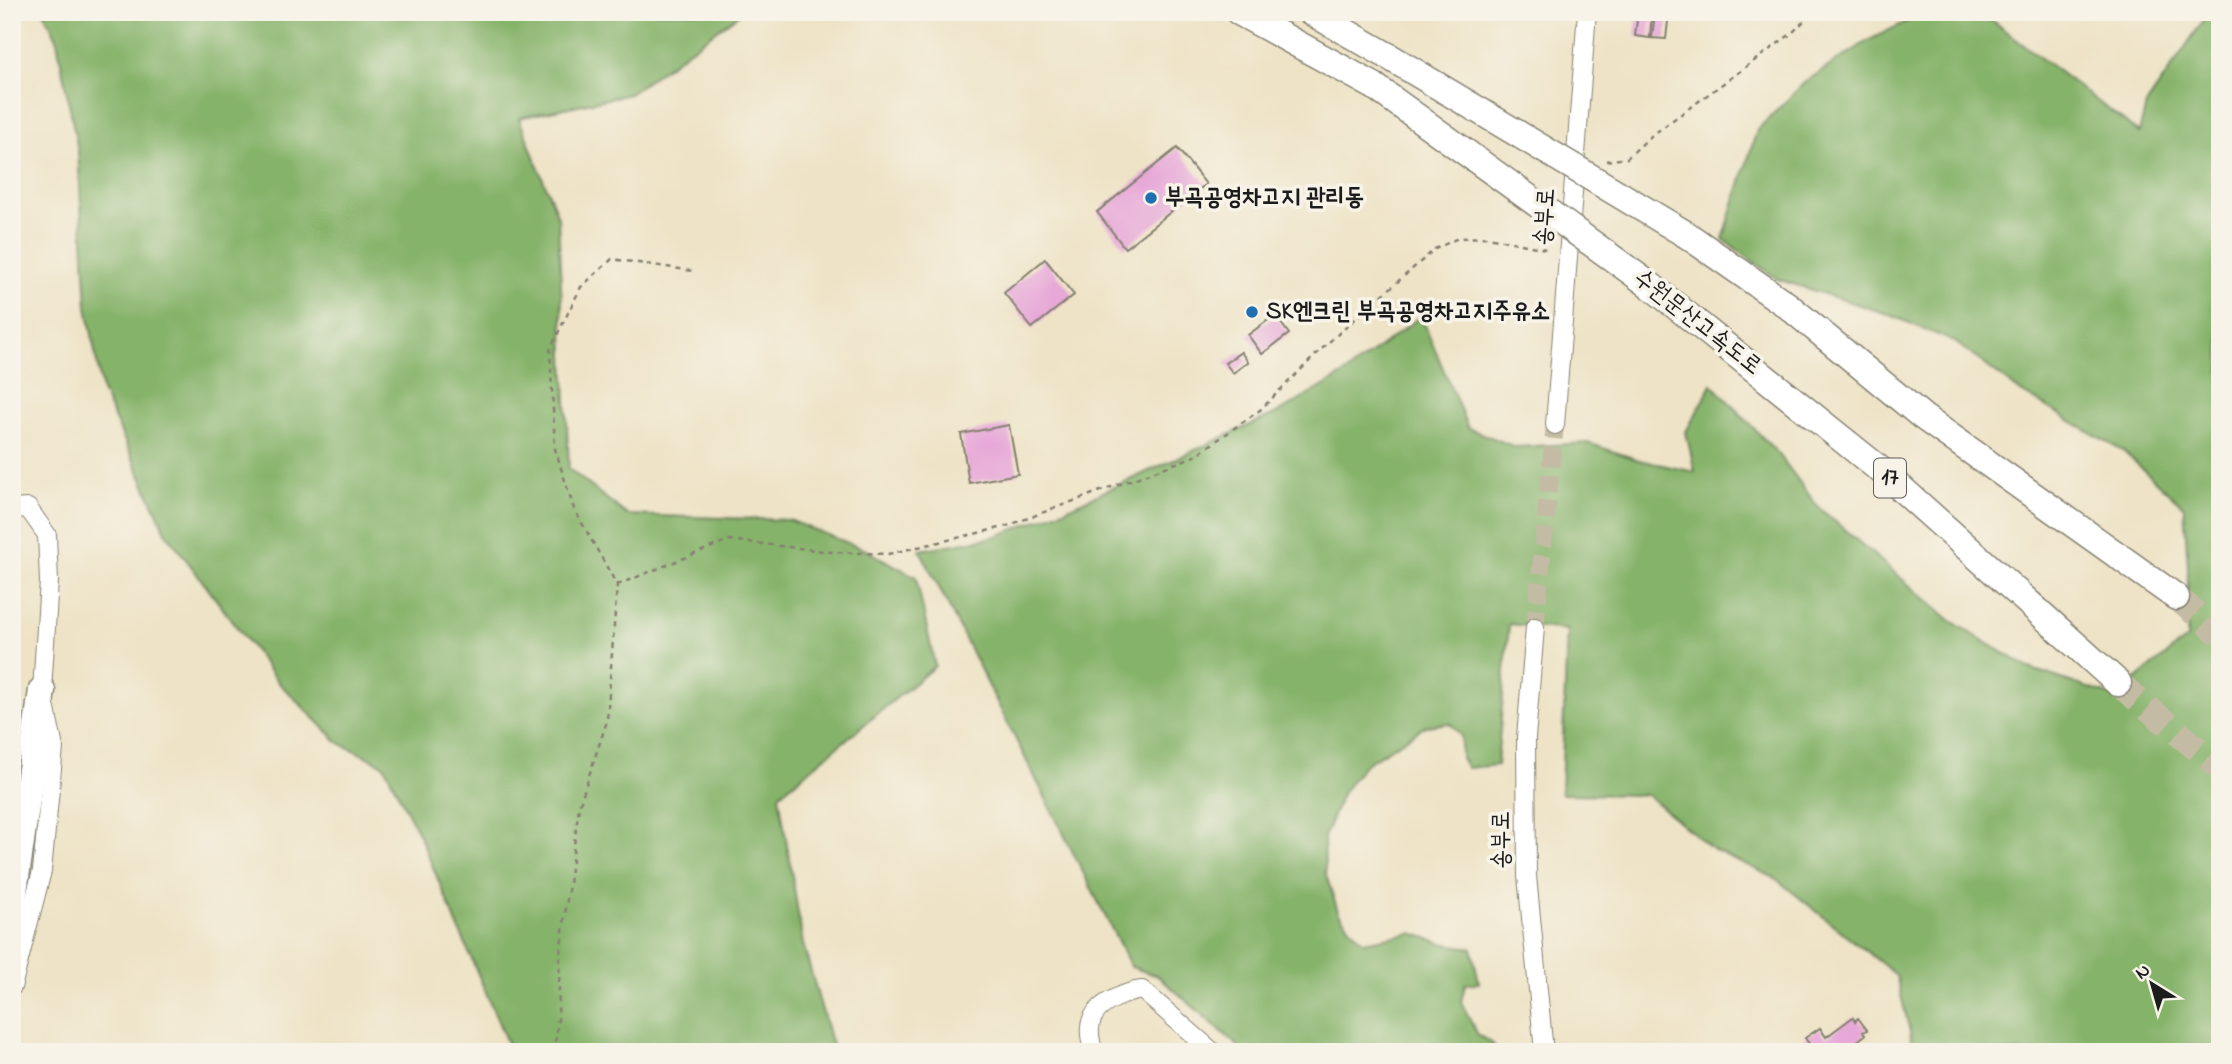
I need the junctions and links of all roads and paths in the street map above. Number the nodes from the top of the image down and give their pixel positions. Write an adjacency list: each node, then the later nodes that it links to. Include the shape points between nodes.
1 (1239, 12): 13 (highway, 수원문산고속도로 / 17, bridge, via 1374,86 1651,286 1883,472)
2 (1311, 12): 11 (highway, bridge, via 1687,235 1787,305 1923,417)
3 (1587, 12): 5 (street, 송부로)
4 (1813, 12): 5 (path, via 1791,34 1627,158)
5 (1574, 160): 6 (street, 송부로)
6 (1567, 253): 8 (street, 송부로); 10 (path, via 1488,237 1458,239 1435,249 1260,410 1195,456 1004,527 888,554 729,540)
7 (693, 271): 10 (path, via 612,259 581,287 550,349 555,449 574,509)
8 (1555, 425)
9 (12, 509): 14 (street, via 28,508 47,535 49,582)
10 (617, 585): 17 (path, via 607,721 579,806 560,954)
11 (2176, 597)
12 (1535, 627): 20 (street, 송부로, via 1526,738 1527,876)
13 (2118, 683)
14 (42, 690): 15 (highway); 16 (street, via 54,748 41,871)
15 (12, 906)
16 (12, 987)
17 (554, 1052)
18 (1093, 1052): 19 (street, via 1093,1016 1128,992 1142,990)
19 (1213, 1052)
20 (1544, 1052)

